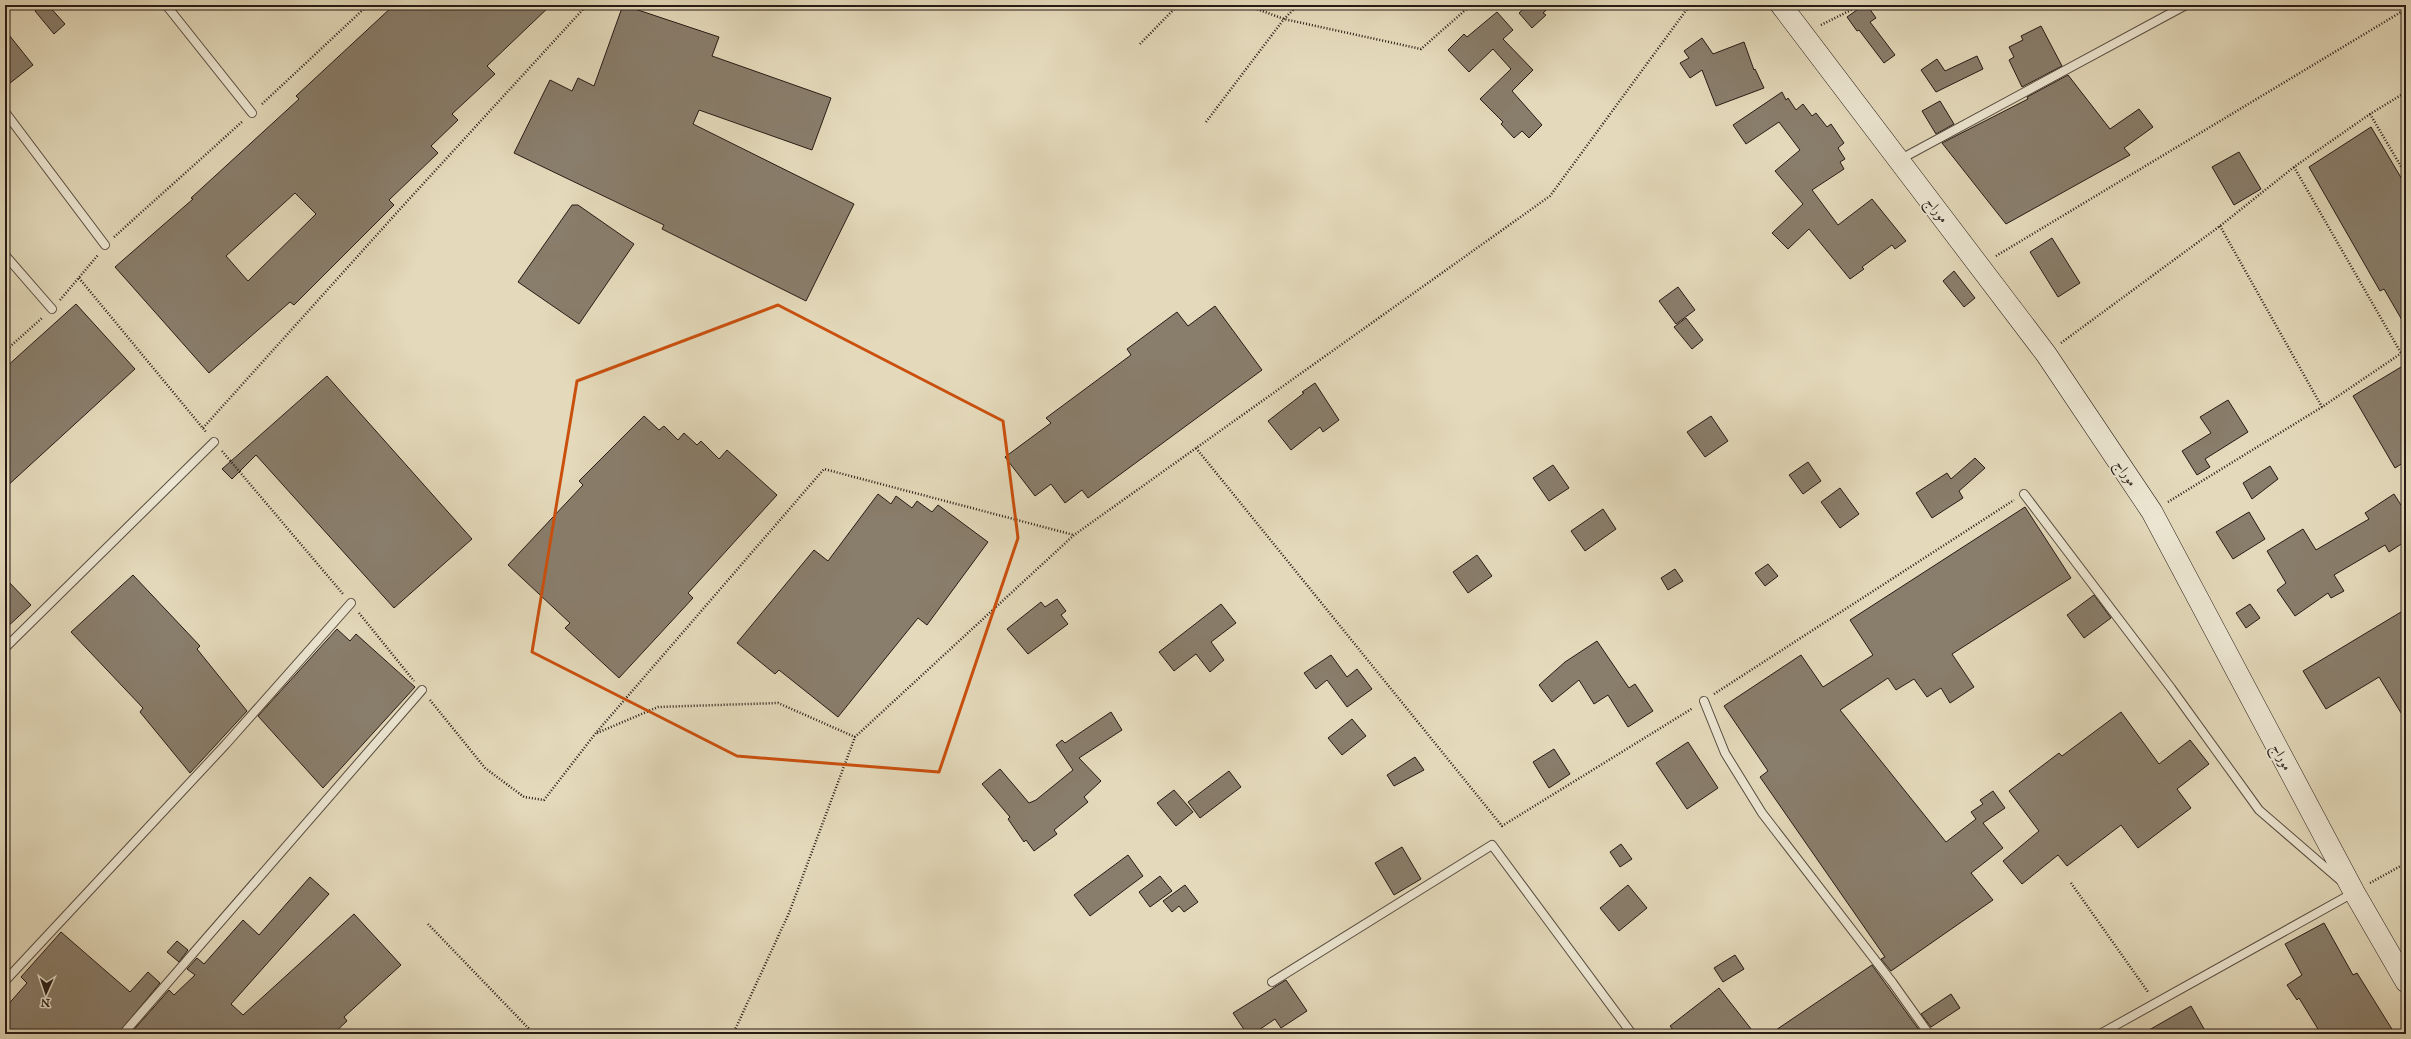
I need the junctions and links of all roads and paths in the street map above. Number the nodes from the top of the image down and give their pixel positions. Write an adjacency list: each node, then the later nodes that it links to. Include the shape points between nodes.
1 (166, 5): 18 (lane)
2 (368, 5): 18 (path)
3 (587, 5): 35 (path)
4 (1178, 5): 15 (path)
5 (1246, 5): 13 (path)
6 (1298, 5): 13 (path)
7 (1471, 5): 13 (path, via 1421,49)
8 (1690, 5): 37 (path, via 1550,196)
9 (1781, 5): 14 (main road, موراج)
10 (1861, 5): 14 (path)
11 (2186, 5): 21 (lane)
12 (2406, 10): 27 (path, via 2019,241)
13 (1284, 19): 20 (path)
14 (1804, 34): 21 (main road, موراج)
15 (1140, 44)
16 (2406, 92): 19 (path)
17 (5, 112): 25 (lane)
18 (252, 113): 25 (path)
19 (2370, 114): 22 (path); 23 (path)
20 (1206, 122)
21 (1898, 160): 27 (main road, موراج)
22 (2294, 167): 24 (path); 32 (path)
23 (2406, 175)
24 (2220, 226): 33 (path); 34 (path)
25 (105, 245): 28 (path)
26 (5, 255): 29 (lane)
27 (1981, 267): 33 (main road, موراج)
28 (79, 278): 29 (path); 35 (path)
29 (52, 309): 31 (path)
30 (2406, 350): 32 (path)
31 (5, 351)
32 (2401, 353): 34 (path)
33 (2046, 354): 39 (main road, موراج)
34 (2322, 407): 39 (path)
35 (203, 428): 36 (path)
36 (214, 442): 41 (path); 42 (lane)
37 (1196, 448): 40 (path); 44 (path, via 1502,826)
38 (2024, 494): 44 (path); 49 (lane, via 2171,688 2259,810)
39 (2152, 512): 49 (main road, موراج)
40 (1074, 535): 45 (path, via 824,469); 46 (path)
41 (351, 603): 43 (path); 51 (lane, via 226,744)
42 (5, 648)
43 (422, 690): 45 (path, via 485,768 524,797 544,800); 55 (lane)
44 (1704, 701): 59 (lane, via 1725,753 1762,813)
45 (595, 734): 46 (path, via 658,707 778,703)
46 (855, 737): 57 (path, via 789,913)
47 (2406, 863): 49 (path)
48 (2071, 883): 54 (path)
49 (2354, 892): 53 (main road, موراج); 54 (lane)
50 (428, 924): 56 (path)
51 (5, 980)
52 (1272, 982): 58 (lane, via 1492,845)
53 (2406, 982)
54 (2156, 1004): 60 (lane)
55 (124, 1034)
56 (534, 1034)
57 (733, 1034)
58 (1632, 1034)
59 (1929, 1034)
60 (2100, 1034)

